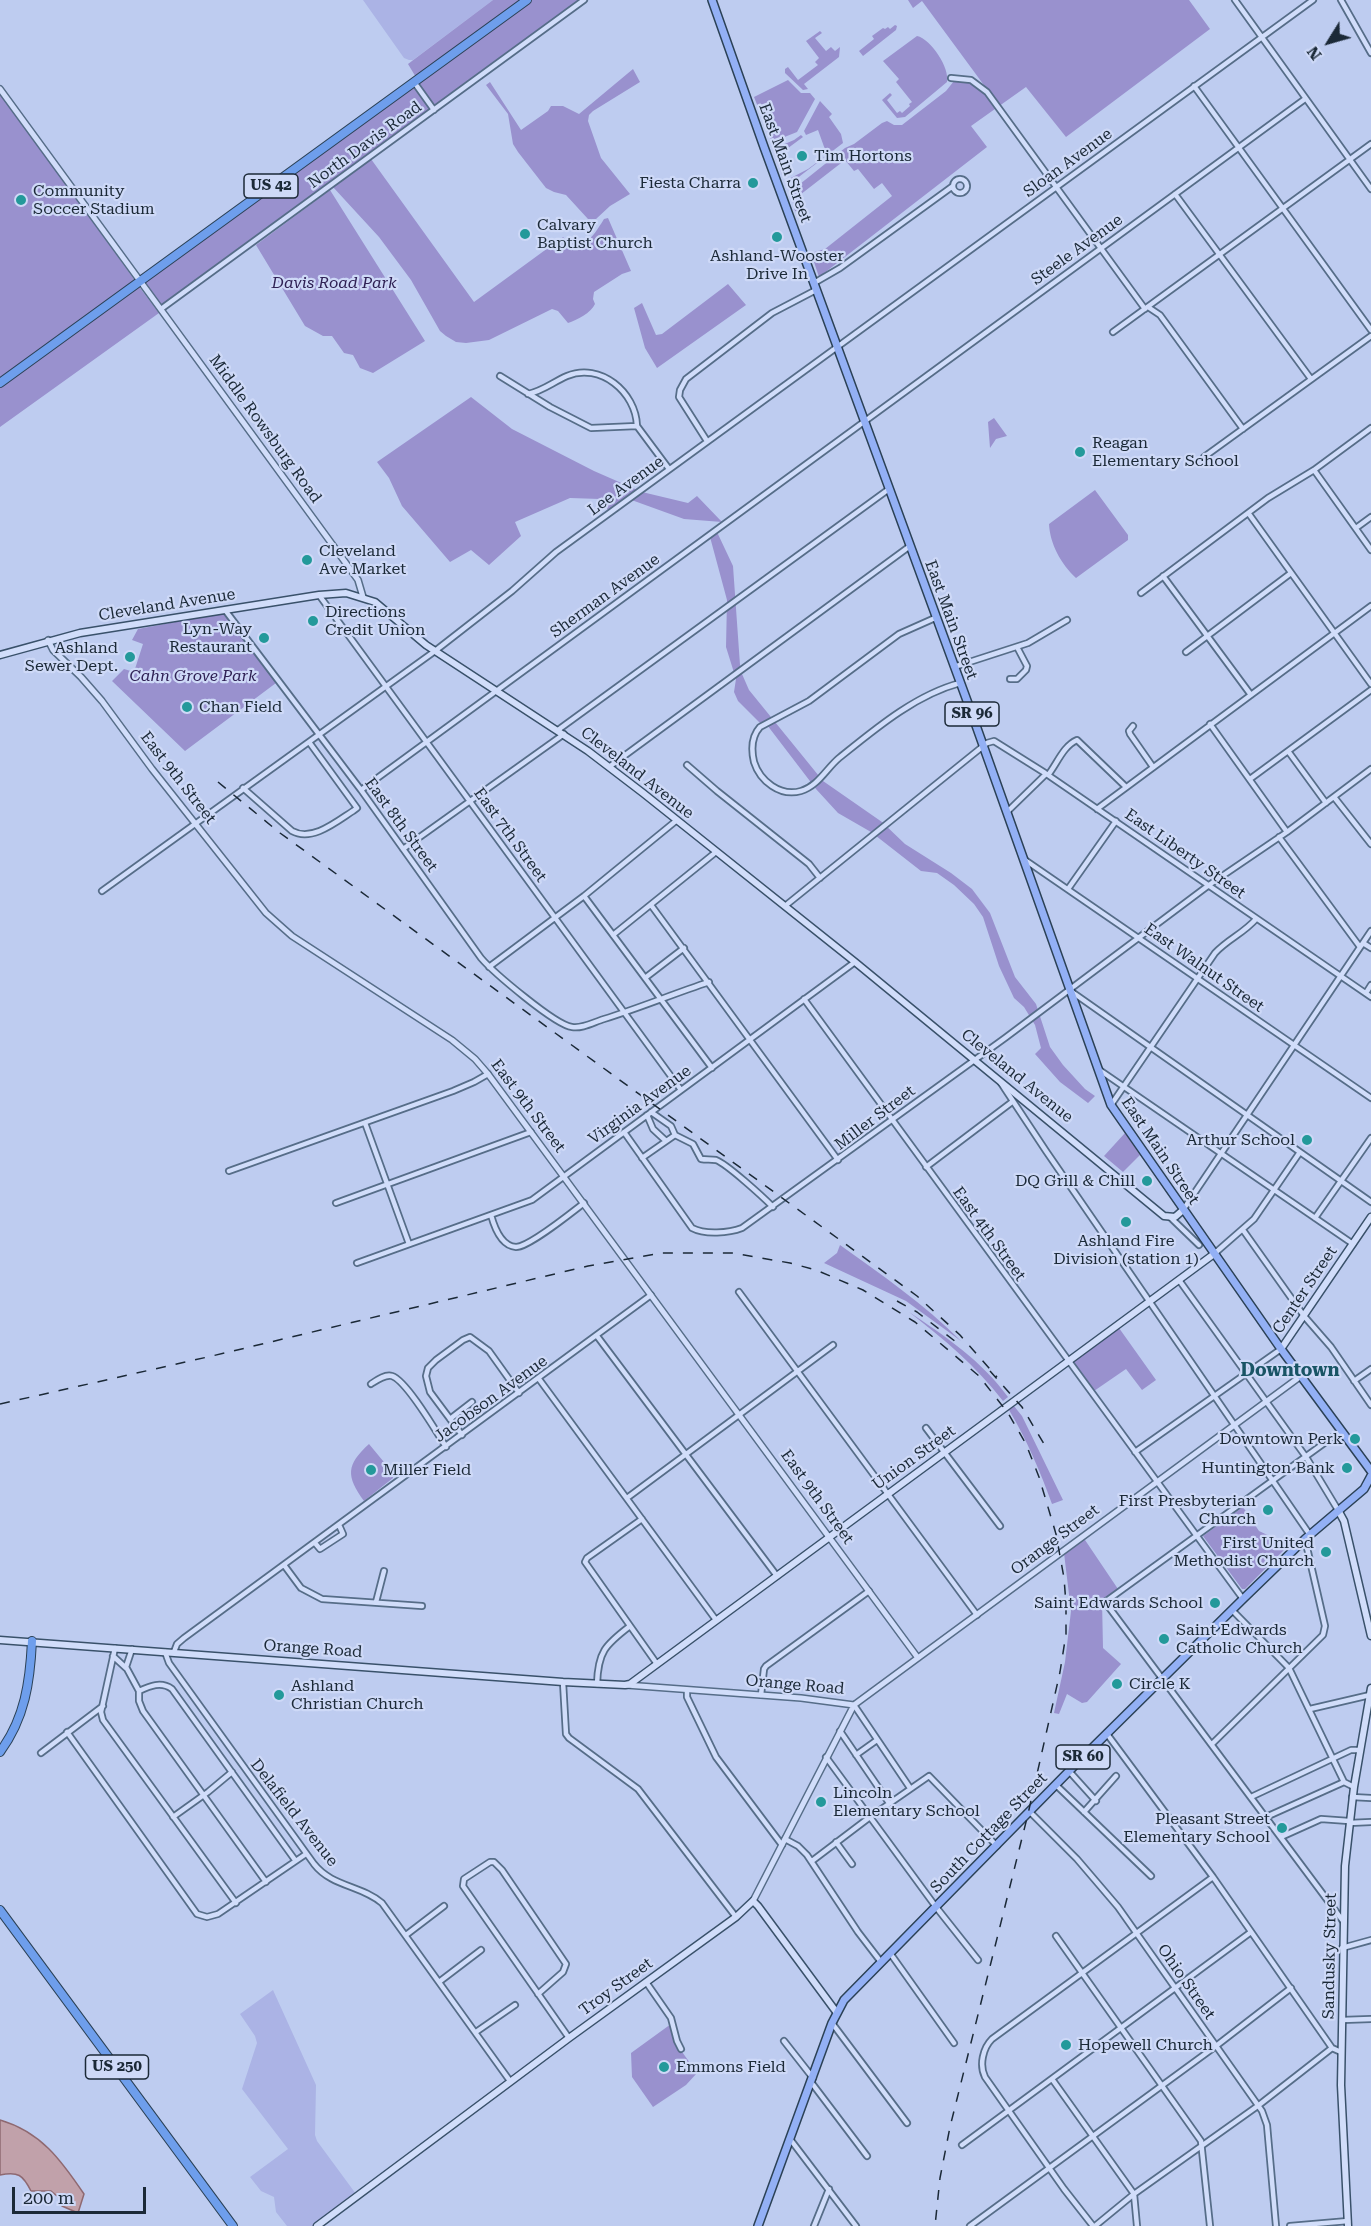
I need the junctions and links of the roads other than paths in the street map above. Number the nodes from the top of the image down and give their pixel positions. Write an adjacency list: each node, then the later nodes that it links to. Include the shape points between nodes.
1 (527, 0): 10 (highway, US 42)
2 (584, 0): 14 (street, North Davis Road)
3 (712, 0): 26 (main road, East Main Street / SR 96)
4 (1235, 0): 7 (street)
5 (1313, 0): 7 (street, Sloan Avenue)
6 (1341, 0): 8 (street)
7 (1262, 37): 11 (street, Sloan Avenue); 13 (street)
8 (1371, 53)
9 (951, 78): 19 (street, via 971,81 987,92)
10 (414, 82): 14 (street); 25 (highway, US 42)
11 (1194, 86): 16 (street); 19 (street, Sloan Avenue)
12 (0, 89): 25 (street, Middle Rowsburg Road)
13 (1305, 99): 16 (street, Steele Avenue); 17 (street)
14 (434, 110): 28 (street, North Davis Road)
15 (1371, 144): 17 (street)
16 (1239, 148): 21 (street, Steele Avenue); 22 (street)
17 (1350, 159): 20 (street); 22 (street)
18 (953, 186): 26 (street)
19 (1055, 187): 23 (street); 32 (street, Sloan Avenue)
20 (1371, 189)
21 (1175, 194): 23 (street, Steele Avenue); 24 (street)
22 (1283, 208): 24 (street); 29 (street)
23 (1100, 249): 27 (street); 37 (street, Steele Avenue)
24 (1220, 254): 27 (street); 34 (street)
25 (140, 281): 28 (street, Middle Rowsburg Road); 35 (highway, US 42)
26 (815, 287): 32 (main road, East Main Street / SR 96); 41 (street, via 772,313 687,379 679,397)
27 (1146, 308): 30 (street); 40 (street, via 1160,315)
28 (161, 309): 55 (street, Middle Rowsburg Road, via 355,575)
29 (1371, 330)
30 (1113, 332)
31 (1371, 336): 34 (street)
32 (836, 346): 37 (main road, East Main Street / SR 96); 41 (street, Lee Avenue)
33 (500, 376): 36 (street)
34 (1311, 379): 40 (street)
35 (0, 383)
36 (528, 394): 38 (street, via 591,428); 38 (street, via 570,375 599,375 628,398)
37 (864, 420): 45 (main road, East Main Street / SR 96); 72 (street, Sherman Avenue)
38 (637, 426): 43 (street)
39 (1371, 428): 44 (street)
40 (1243, 429): 42 (street)
41 (707, 441): 43 (street, Lee Avenue)
42 (1204, 457)
43 (669, 469): 64 (street, Lee Avenue, via 544,561)
44 (1314, 470): 46 (street); 48 (street)
45 (889, 489): 49 (main road, East Main Street / SR 96); 77 (street)
46 (1248, 514): 51 (street); 52 (street)
47 (1371, 517): 48 (street)
48 (1356, 528): 50 (street)
49 (910, 546): 58 (main road, East Main Street / SR 96); 85 (street)
50 (1371, 550)
51 (1291, 573): 60 (street); 61 (street)
52 (1163, 576): 53 (street); 61 (street)
53 (1141, 593)
54 (319, 595): 55 (main road, Cleveland Avenue); 57 (main road, Cleveland Avenue); 71 (street, East 7th Street)
55 (363, 597): 64 (main road, Cleveland Avenue)
56 (1371, 606): 60 (street)
57 (225, 609): 62 (main road, Cleveland Avenue); 78 (street, East 8th Street)
58 (936, 618): 67 (main road, East Main Street / SR 96); 69 (street, via 899,634 809,701 760,727 754,737 754,762 770,785 793,792 806,789 901,712 936,690)
59 (1067, 620): 63 (street)
60 (1334, 633): 70 (street); 74 (street)
61 (1207, 636): 65 (street); 74 (street)
62 (48, 640): 66 (main road, Cleveland Avenue); 99 (street, East 9th Street, via 102,700)
63 (1017, 647): 67 (street); 68 (street, via 1027,666 1017,679)
64 (435, 651): 71 (street, Lee Avenue); 72 (main road, Cleveland Avenue)
65 (1186, 652)
66 (0, 655)
67 (954, 667): 69 (main road, East Main Street / SR 96)
68 (1010, 679)
69 (960, 683): 81 (main road, East Main Street / SR 96)
70 (1371, 684)
71 (386, 687): 78 (street, Lee Avenue); 80 (street, East 7th Street)
72 (497, 690): 77 (main road, Cleveland Avenue); 80 (street, Sherman Avenue)
73 (1371, 690): 82 (street)
74 (1251, 695): 75 (street)
75 (1210, 724): 84 (street); 88 (street)
76 (1133, 726): 84 (street, via 1130,734)
77 (561, 732): 85 (main road, Cleveland Avenue); 93 (street)
78 (320, 735): 79 (street, Lee Avenue); 91 (street, East 8th Street)
79 (309, 742): 90 (street, Lee Avenue); 90 (street, via 357,808 353,811 320,831 298,835)
80 (427, 742): 91 (street, Sherman Avenue); 93 (street, East 7th Street)
81 (983, 746): 87 (street, East Liberty Street, via 997,741); 96 (main road, East Main Street / SR 96); 106 (street)
82 (1288, 751): 88 (street); 94 (street)
83 (687, 765): 106 (street, via 809,864)
84 (1153, 766): 89 (street)
85 (609, 767): 97 (main road, Cleveland Avenue)
86 (1371, 769): 92 (street, Miller Street)
87 (1047, 774): 89 (street, via 1077,740); 95 (street, East Liberty Street); 96 (street)
88 (1250, 779): 100 (street)
89 (1126, 787): 95 (street)
90 (243, 788): 99 (street, Lee Avenue)
91 (361, 790): 103 (street, East 8th Street)
92 (1334, 797): 94 (street, Miller Street); 102 (street)
93 (470, 801): 103 (street); 113 (street, East 7th Street)
94 (1326, 803): 100 (street, Miller Street)
95 (1097, 809): 98 (street, East Liberty Street)
96 (1006, 812): 105 (main road, East Main Street / SR 96)
97 (677, 820): 104 (main road, Cleveland Avenue); 110 (street)
98 (1116, 821): 107 (street, East Liberty Street); 108 (street)
99 (196, 824): 109 (street, Lee Avenue); 140 (street, East 9th Street, via 276,923 452,1040)
100 (1287, 832): 101 (street, Miller Street)
101 (1279, 837): 107 (street, Miller Street); 118 (street)
102 (1371, 844)
103 (403, 849): 122 (street, East 8th Street)
104 (716, 852): 111 (street); 112 (main road, Cleveland Avenue)
105 (1022, 858): 108 (street, East Walnut Street); 128 (main road, East Main Street / SR 96)
106 (820, 878): 112 (street)
107 (1209, 885): 114 (street, East Liberty Street); 117 (street, Miller Street)
108 (1068, 889): 117 (street, East Walnut Street)
109 (102, 891)
110 (584, 896): 113 (street); 116 (street)
111 (651, 905): 116 (street); 119 (street)
112 (785, 906): 121 (main road, Cleveland Avenue)
113 (555, 918): 122 (street); 133 (street, East 7th Street)
114 (1256, 919): 123 (street, East Liberty Street); 125 (street, via 1220,948)
115 (1371, 931): 118 (street)
116 (613, 935): 124 (street)
117 (1138, 938): 125 (street, East Walnut Street); 128 (street, Miller Street)
118 (1361, 945): 120 (street); 123 (street)
119 (684, 948): 124 (street); 126 (street)
120 (1371, 948)
121 (855, 962): 132 (street, Virginia Avenue); 137 (main road, Cleveland Avenue)
122 (489, 967): 133 (street, East 8th Street, via 565,1025 580,1027)
123 (1341, 976): 129 (street, East Liberty Street); 135 (street)
124 (645, 978): 131 (street)
125 (1197, 979): 135 (street, East Walnut Street); 136 (street)
126 (709, 982): 131 (street); 134 (street)
127 (1371, 985): 129 (street)
128 (1069, 991): 136 (street); 137 (street, Miller Street); 139 (main road, East Main Street / SR 96)
129 (1365, 993): 130 (street, East Liberty Street)
130 (1371, 997)
131 (660, 998): 133 (street); 138 (street)
132 (804, 999): 134 (street, Virginia Avenue); 149 (street, East 4th Street)
133 (624, 1012): 143 (street, East 7th Street)
134 (751, 1039): 138 (street, Virginia Avenue); 159 (street)
135 (1293, 1045): 144 (street, East Walnut Street); 148 (street)
136 (1151, 1048): 142 (street); 148 (street)
137 (976, 1059): 141 (main road, Cleveland Avenue); 149 (street, Miller Street)
138 (712, 1068): 143 (street, Virginia Avenue)
139 (1097, 1068): 142 (street); 146 (main road, East Main Street / SR 96)
140 (488, 1074): 150 (street, via 469,1085); 151 (street, East 9th Street)
141 (1000, 1080): 145 (street); 173 (main road, Cleveland Avenue)
142 (1125, 1086): 146 (street); 157 (street)
143 (681, 1090): 147 (street, Virginia Avenue)
144 (1371, 1098)
145 (1012, 1102): 160 (street); 184 (street)
146 (1111, 1105): 170 (main road, East Main Street / SR 96)
147 (649, 1113): 152 (street, Virginia Avenue); 153 (street, via 671,1125); 155 (street, via 653,1129)
148 (1246, 1114): 156 (street); 157 (street)
149 (892, 1119): 159 (street, Miller Street); 160 (street, East 4th Street)
150 (365, 1123): 161 (street); 164 (street)
151 (531, 1132): 162 (street, East 9th Street); 164 (street)
152 (624, 1132): 158 (street); 162 (street, Virginia Avenue)
153 (675, 1136): 155 (street); 169 (street, via 693,1144 701,1159 721,1163)
154 (1371, 1138): 163 (street)
155 (666, 1141): 158 (street)
156 (1300, 1152): 163 (street); 165 (street)
157 (1221, 1154): 165 (street); 170 (street)
158 (642, 1158): 169 (street, Miller Street, via 698,1231 735,1231)
159 (838, 1160): 169 (street, Miller Street)
160 (926, 1167): 189 (street, East 4th Street)
161 (229, 1171)
162 (564, 1176): 168 (street, East 9th Street); 171 (street, Virginia Avenue, via 532,1200)
163 (1340, 1180): 166 (street); 174 (street)
164 (389, 1185): 167 (street); 177 (street)
165 (1275, 1191): 174 (street); 175 (street)
166 (1371, 1202)
167 (336, 1203)
168 (584, 1203): 171 (street, via 517,1247 499,1235); 183 (street, East 9th Street)
169 (773, 1207)
170 (1183, 1210): 173 (main road); 179 (main road, East Main Street / SR 96)
171 (491, 1215): 177 (street, Virginia Avenue)
172 (1371, 1217): 176 (main road, Center Street)
173 (1171, 1218): 178 (street, Cleveland Avenue)
174 (1315, 1218): 176 (street)
175 (1243, 1230): 179 (street); 185 (street)
176 (1353, 1244): 185 (main road, Center Street)
177 (410, 1245): 180 (street, Virginia Avenue)
178 (1199, 1245)
179 (1214, 1254): 181 (main road, Union Street); 188 (main road, East Main Street / SR 96)
180 (357, 1263)
181 (1179, 1280): 184 (main road, Union Street); 192 (street)
182 (739, 1292): 191 (street)
183 (651, 1295): 186 (street, Jacobson Avenue); 202 (street, East 9th Street)
184 (1149, 1303): 189 (main road, Union Street); 198 (street)
185 (1304, 1316): 188 (main road, Center Street); 195 (street)
186 (597, 1336): 194 (street, Jacobson Avenue); 211 (street)
187 (833, 1345): 191 (street)
188 (1281, 1349): 192 (street, Center Street); 193 (main road, SR 60)
189 (1069, 1362): 209 (street, East 4th Street); 210 (main road, Union Street)
190 (1371, 1369): 195 (street)
191 (797, 1372): 202 (street); 216 (street)
192 (1247, 1373): 198 (street, Center Street); 199 (street)
193 (1301, 1376): 199 (street, Orange Street); 206 (main road, SR 60)
194 (539, 1378): 197 (street, Jacobson Avenue); 217 (street)
195 (1354, 1381): 201 (street)
196 (371, 1384): 208 (street, via 385,1376 398,1380)
197 (519, 1393): 203 (street, via 484,1346 466,1337 436,1360 426,1376 430,1392); 207 (street, Jacobson Avenue)
198 (1214, 1397): 204 (street); 209 (street, Center Street)
199 (1267, 1401): 204 (street, Orange Street); 212 (street)
200 (472, 1402): 203 (street)
201 (1371, 1405)
202 (739, 1414): 211 (street); 223 (street, East 9th Street)
203 (450, 1419): 207 (street)
204 (1233, 1425): 214 (street, Orange Street); 215 (street)
205 (926, 1428): 210 (street)
206 (1341, 1431): 212 (street); 213 (main road, SR 60)
207 (462, 1436): 208 (street, Jacobson Avenue)
208 (446, 1447): 220 (street, Jacobson Avenue)
209 (1135, 1452): 214 (street, East 4th Street)
210 (945, 1453): 216 (main road, Union Street); 221 (street)
211 (685, 1455): 217 (street); 228 (street)
212 (1306, 1456): 215 (street); 218 (street)
213 (1371, 1474): 218 (main road, South Cottage Street / SR 60, via 1368,1485)
214 (1156, 1481): 222 (street, East 4th Street); 234 (street, Orange Street)
215 (1272, 1481): 222 (street); 224 (street)
216 (888, 1494): 223 (main road, Union Street); 234 (street)
217 (627, 1498): 219 (street)
218 (1338, 1510): 224 (main road, South Cottage Street / SR 60); 237 (main road, via 1344,1521)
219 (642, 1519): 235 (street); 236 (street, via 585,1562)
220 (339, 1525): 225 (street, Jacobson Avenue); 225 (street, via 343,1534 326,1547 320,1549)
221 (1000, 1526)
222 (1196, 1536): 230 (street, East 4th Street); 249 (street, via 1105,1602)
223 (830, 1537): 228 (main road, Union Street); 229 (street, East 9th Street)
224 (1307, 1537): 230 (main road, South Cottage Street / SR 60); 247 (street, via 1325,1630)
225 (315, 1543): 226 (street, Jacobson Avenue)
226 (284, 1564): 231 (street, via 298,1585 315,1596); 243 (street, Jacobson Avenue, via 184,1638)
227 (384, 1570): 231 (street)
228 (777, 1576): 235 (main road, Union Street)
229 (869, 1591): 245 (street, East 9th Street); 256 (street, via 766,1666)
230 (1242, 1599): 233 (main road, South Cottage Street / SR 60)
231 (376, 1602): 232 (street)
232 (422, 1606)
233 (1232, 1610): 247 (street); 249 (main road, South Cottage Street / SR 60)
234 (977, 1615): 245 (street, Orange Street)
235 (716, 1620): 246 (main road, Union Street)
236 (630, 1626): 246 (street); 251 (street, via 603,1650)
237 (1371, 1636)
238 (0, 1640): 239 (main road, Orange Road)
239 (32, 1641): 240 (main road, Orange Road); 266 (highway, via 25,1700)
240 (115, 1648): 241 (main road, Orange Road); 244 (street)
241 (132, 1650): 242 (main road, Orange Road); 248 (street)
242 (165, 1652): 243 (main road, Orange Road); 295 (street, Delafield Avenue)
243 (174, 1652): 250 (main road, Orange Road)
244 (113, 1656): 248 (street); 258 (street)
245 (918, 1658): 257 (street, Orange Street)
246 (657, 1664): 252 (main road, Union Street)
247 (1289, 1668): 259 (street); 264 (street)
248 (127, 1670): 254 (street)
249 (1163, 1680): 262 (main road, South Cottage Street / SR 60); 264 (street)
250 (563, 1682): 251 (main road, Orange Road); 307 (street, via 566,1734 638,1789)
251 (597, 1684): 252 (main road, Orange Road)
252 (627, 1684): 253 (street, Orange Road)
253 (687, 1690): 256 (street, Orange Road); 292 (street, via 716,1757)
254 (139, 1691): 272 (street, via 160,1685 171,1689); 278 (street, via 143,1711)
255 (1370, 1691): 259 (street); 265 (main road, Sandusky Street)
256 (761, 1695): 257 (street, Orange Road)
257 (854, 1705): 260 (street, Troy Street); 263 (street)
258 (103, 1706): 261 (street); 286 (street, via 103,1720)
259 (1310, 1709): 270 (street)
260 (840, 1731): 268 (street); 269 (street, Troy Street)
261 (67, 1732): 267 (street); 303 (street, via 193,1911 211,1917)
262 (1107, 1734): 271 (main road, South Cottage Street / SR 60); 300 (street)
263 (877, 1740): 268 (street); 277 (street)
264 (1212, 1744): 279 (street)
265 (1360, 1750): 270 (street); 276 (main road, Sandusky Street)
266 (0, 1752)
267 (41, 1753)
268 (856, 1755): 283 (street)
269 (826, 1757): 287 (street); 292 (street, Troy Street)
270 (1333, 1758): 274 (street); 279 (street)
271 (1069, 1771): 275 (main road, South Cottage Street / SR 60); 282 (street)
272 (232, 1772): 278 (street); 296 (street)
273 (1116, 1776): 282 (street)
274 (1344, 1782): 276 (street); 288 (street)
275 (1056, 1785): 284 (main road, South Cottage Street / SR 60); 285 (street)
276 (1354, 1787): 280 (main road, Sandusky Street)
277 (910, 1788): 283 (street); 294 (street, via 931,1777)
278 (203, 1796): 286 (street); 301 (street)
279 (1251, 1797): 288 (street)
280 (1352, 1797): 281 (street); 289 (main road, Sandusky Street)
281 (1371, 1798)
282 (1096, 1801): 285 (street)
283 (889, 1803): 287 (street)
284 (1030, 1812): 294 (main road, South Cottage Street / SR 60); 310 (street, Ohio Street, via 1077,1859)
285 (1084, 1812): 299 (street)
286 (173, 1817): 303 (street)
287 (870, 1817): 293 (street); 305 (street)
288 (1266, 1817): 291 (street)
289 (1349, 1822): 290 (street); 291 (street, via 1321,1819); 308 (main road, Sandusky Street)
290 (1371, 1822)
291 (1281, 1837): 308 (street)
292 (784, 1842): 297 (street, via 802,1849); 302 (street, Troy Street)
293 (836, 1842): 297 (street); 298 (street)
294 (997, 1846): 305 (main road, South Cottage Street / SR 60)
295 (306, 1854): 296 (street); 311 (street, Delafield Avenue, via 325,1876 375,1897)
296 (295, 1860): 301 (street)
297 (812, 1861): 318 (street)
298 (852, 1864)
299 (1151, 1876)
300 (1213, 1877): 309 (street); 310 (street)
301 (266, 1882): 303 (street)
302 (753, 1901): 307 (main road, Troy Street); 326 (main road)
303 (236, 1903)
304 (444, 1906): 311 (street)
305 (936, 1907): 316 (main road, South Cottage Street / SR 60); 317 (street)
306 (0, 1910): 355 (highway, US 250)
307 (736, 1917): 321 (main road, Troy Street)
308 (1343, 1921): 314 (main road, Sandusky Street)
309 (1251, 1932): 322 (street); 323 (street)
310 (1137, 1933): 319 (street); 322 (street, Ohio Street)
311 (406, 1935): 320 (street, Delafield Avenue)
312 (1056, 1936): 319 (street)
313 (1371, 1940): 314 (street)
314 (1342, 1948): 328 (main road, Sandusky Street)
315 (481, 1950): 320 (street)
316 (890, 1953): 318 (main road, South Cottage Street / SR 60); 334 (street)
317 (978, 1960)
318 (881, 1962): 326 (main road, South Cottage Street / SR 60, via 844,2000)
319 (1081, 1973): 330 (street); 344 (street, via 992,2039 986,2049 982,2069)
320 (439, 1982): 331 (street, Delafield Avenue)
321 (646, 1982): 332 (main road, Troy Street); 337 (street, via 671,2018)
322 (1176, 1988): 330 (street); 335 (street, Ohio Street)
323 (1291, 1988): 335 (street); 336 (street)
324 (538, 1994): 324 (street, via 563,1972 566,1964 502,1870 490,1862 462,1884); 332 (street)
325 (515, 2004): 331 (street)
326 (837, 2013): 329 (main road, SR 60)
327 (1371, 2019): 328 (street)
328 (1342, 2020): 338 (main road, Sandusky Street)
329 (832, 2023): 340 (main road, SR 60); 345 (street)
330 (1121, 2028): 339 (street); 342 (street)
331 (476, 2032): 341 (street, Delafield Avenue)
332 (569, 2038): 341 (main road, Troy Street)
333 (784, 2041): 340 (street)
334 (954, 2043)
335 (1216, 2046): 342 (street); 343 (street, Ohio Street)
336 (1332, 2048): 338 (street); 343 (street)
337 (681, 2049)
338 (1341, 2052): 354 (main road, Sandusky Street)
339 (1052, 2079): 344 (street); 346 (street)
340 (812, 2080): 347 (main road, SR 60); 350 (street)
341 (510, 2081): 356 (main road, Troy Street)
342 (1162, 2085): 346 (street); 348 (street)
343 (1258, 2105): 348 (street); 364 (street, Ohio Street, via 1267,2125)
344 (1009, 2110): 349 (street); 351 (street)
345 (907, 2123)
346 (1093, 2135): 351 (street); 353 (street)
347 (790, 2139): 352 (street); 357 (main road, SR 60)
348 (1203, 2144): 353 (street); 363 (street)
349 (962, 2145)
350 (867, 2156)
351 (1050, 2168): 360 (street); 361 (street)
352 (829, 2189): 358 (street); 359 (street)
353 (1134, 2194): 361 (street); 362 (street)
354 (1348, 2223): 365 (street)
355 (233, 2226)
356 (317, 2226)
357 (758, 2226)
358 (814, 2226)
359 (856, 2226)
360 (970, 2226)
361 (1094, 2226)
362 (1137, 2226)
363 (1210, 2226)
364 (1276, 2226)
365 (1290, 2226)

